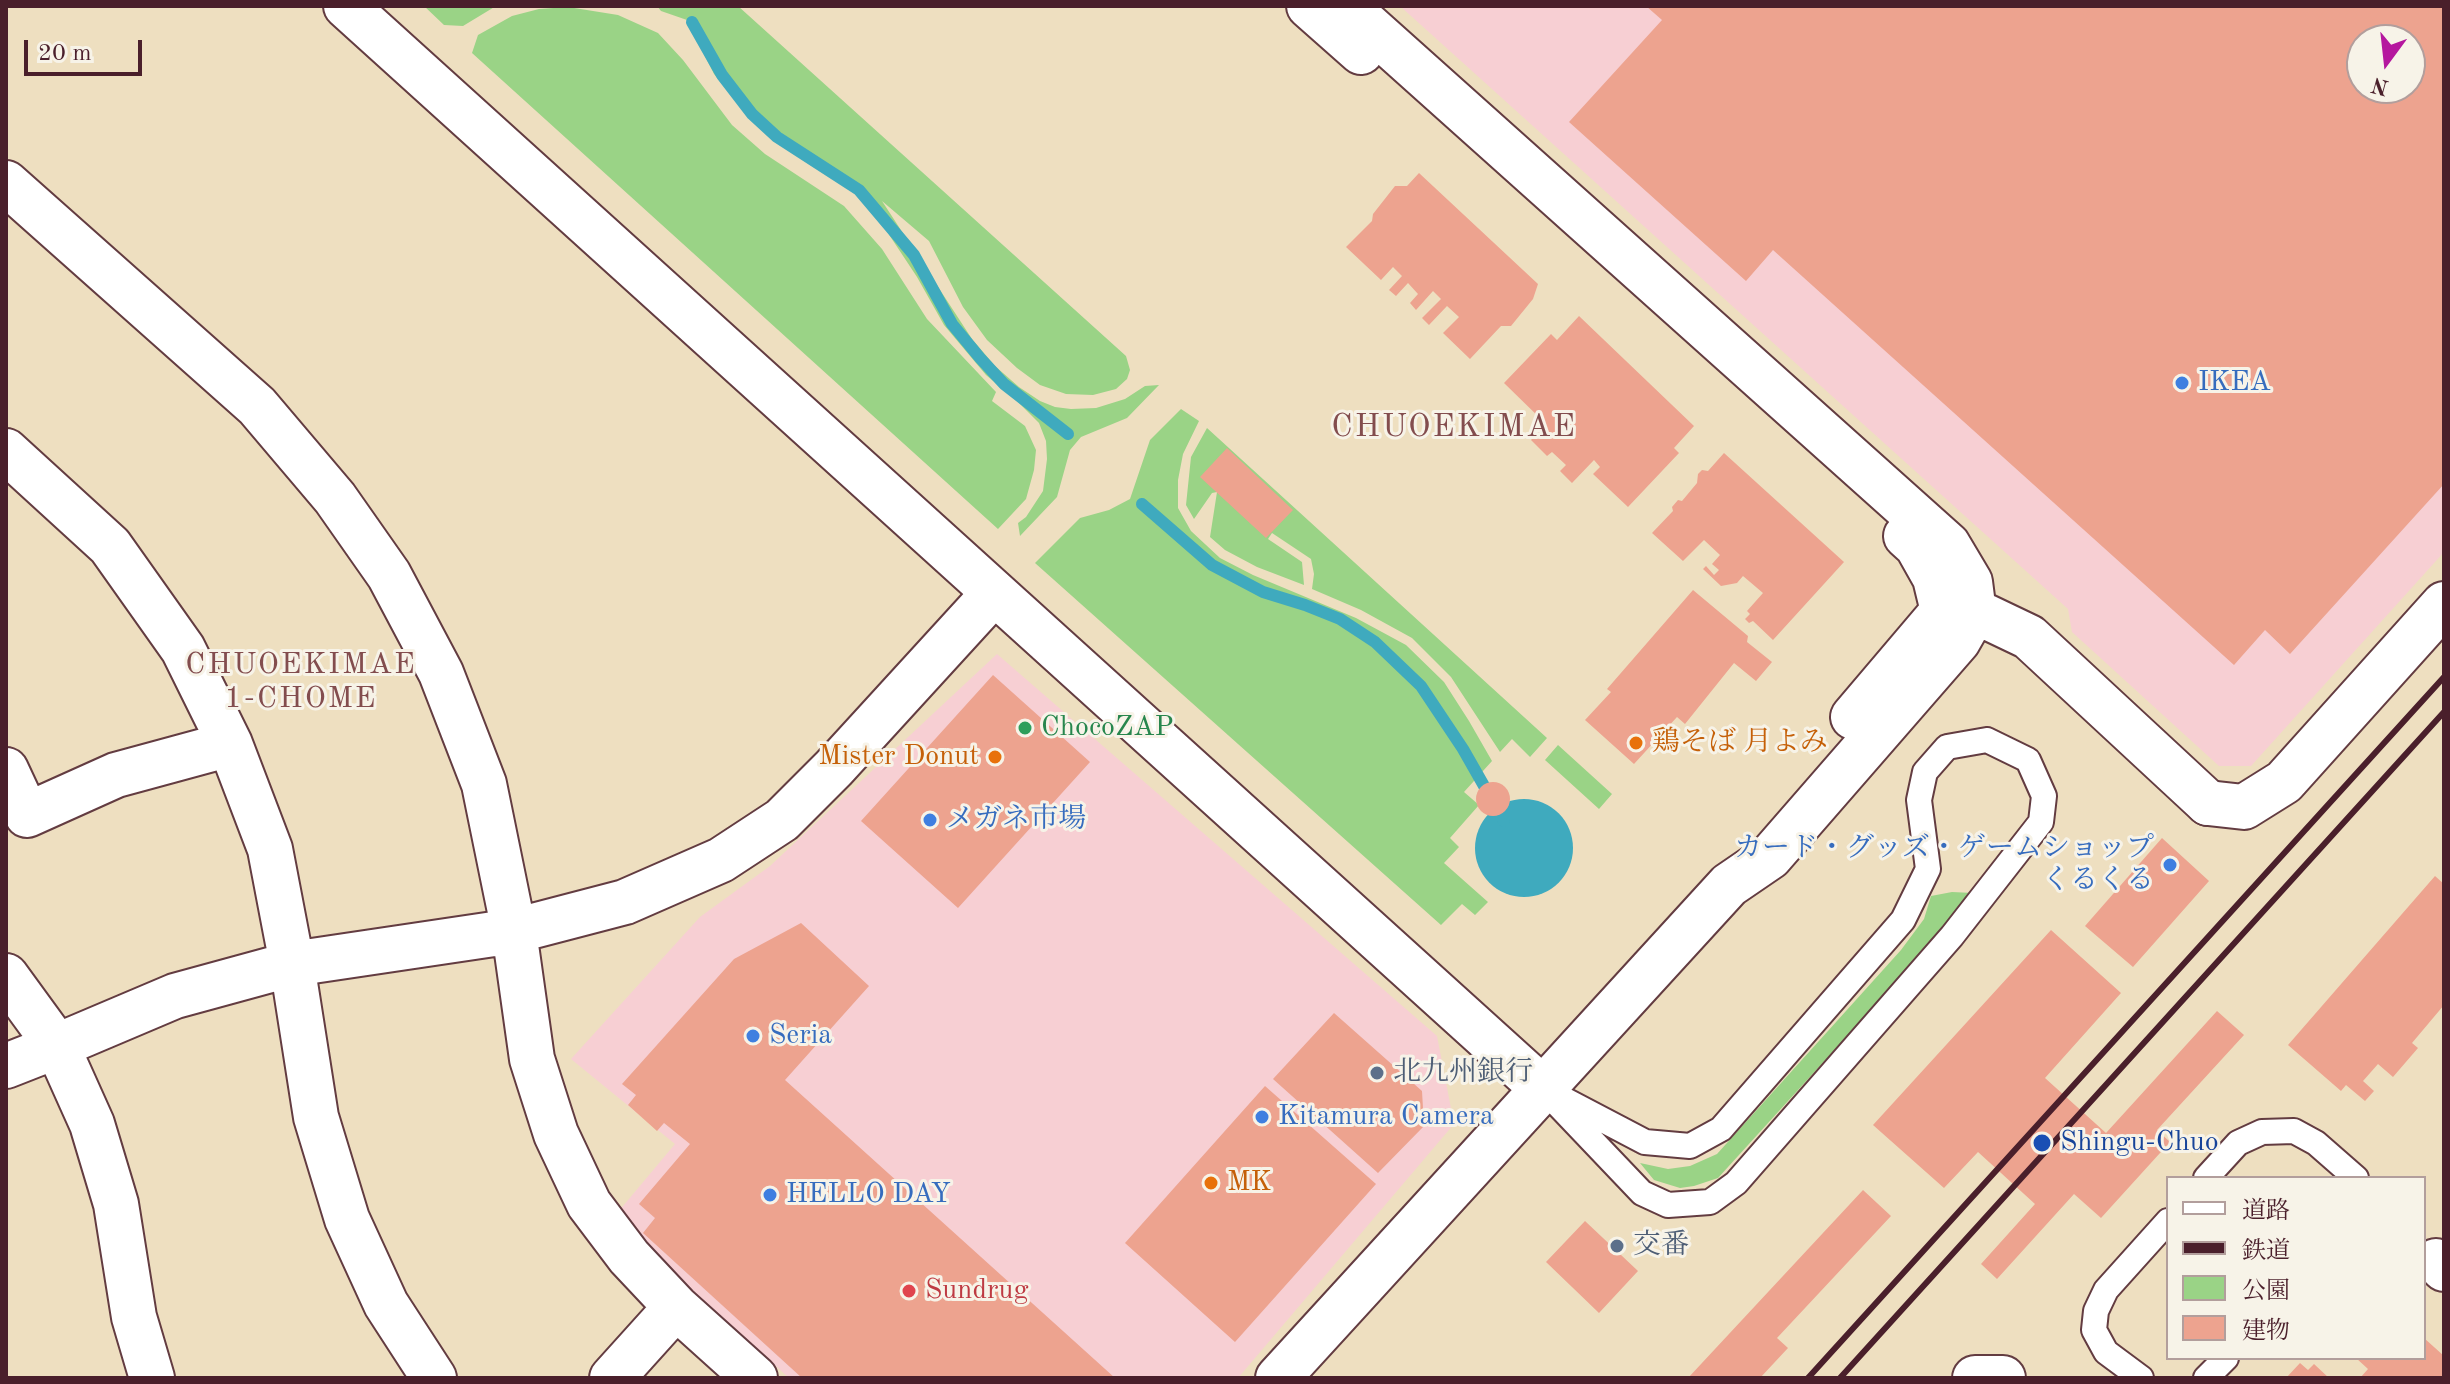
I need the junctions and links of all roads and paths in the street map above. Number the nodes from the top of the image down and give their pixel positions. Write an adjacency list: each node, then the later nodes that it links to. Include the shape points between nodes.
1 (346, 6): 6 (street)
2 (1309, 6): 8 (street, via 1917,546)
3 (1346, 6): 8 (street, via 1948,545 1970,582)
4 (7, 186): 11 (street, via 257,406 335,498 389,575 441,673 484,784)
5 (9, 461): 9 (street, via 110,546 183,649)
6 (994, 593): 11 (street, via 782,820 721,860 625,902); 16 (street)
7 (2444, 604): 8 (street, via 2284,782 2244,807 2208,803 2029,637)
8 (1958, 612): 16 (street, via 1958,641 1931,673 1770,857 1729,885)
9 (230, 744): 10 (street, via 116,775 27,815); 12 (street, via 270,849)
10 (6, 770)
11 (514, 931): 12 (street); 20 (street, via 532,1059 556,1134 589,1204)
12 (292, 964): 14 (street, via 175,996); 23 (street, via 316,1117 347,1219 386,1304)
13 (6, 976): 14 (street)
14 (57, 1046): 15 (street); 22 (street, via 92,1124 116,1204 134,1317)
15 (6, 1066)
16 (1542, 1088): 16 (lane, via 1645,1142 1690,1146 1721,1129 1903,920 1928,869 1919,800 1925,772 1947,747 1987,740 2028,760 2044,796 2041,822 1952,936 1736,1183 1710,1202 1668,1205 1642,1193); 26 (street)
17 (2208, 1176): 18 (lane, via 2238,1143 2262,1132 2294,1131)
18 (2354, 1176)
19 (2166, 1223): 29 (lane, via 2106,1290 2096,1311 2094,1330 2106,1352)
20 (676, 1307): 24 (street); 25 (street)
21 (2224, 1360): 30 (lane)
22 (152, 1378)
23 (434, 1378)
24 (612, 1378)
25 (755, 1378)
26 (1278, 1378)
27 (1975, 1378): 28 (street)
28 (2003, 1378)
29 (2141, 1378)
30 (2206, 1378)

